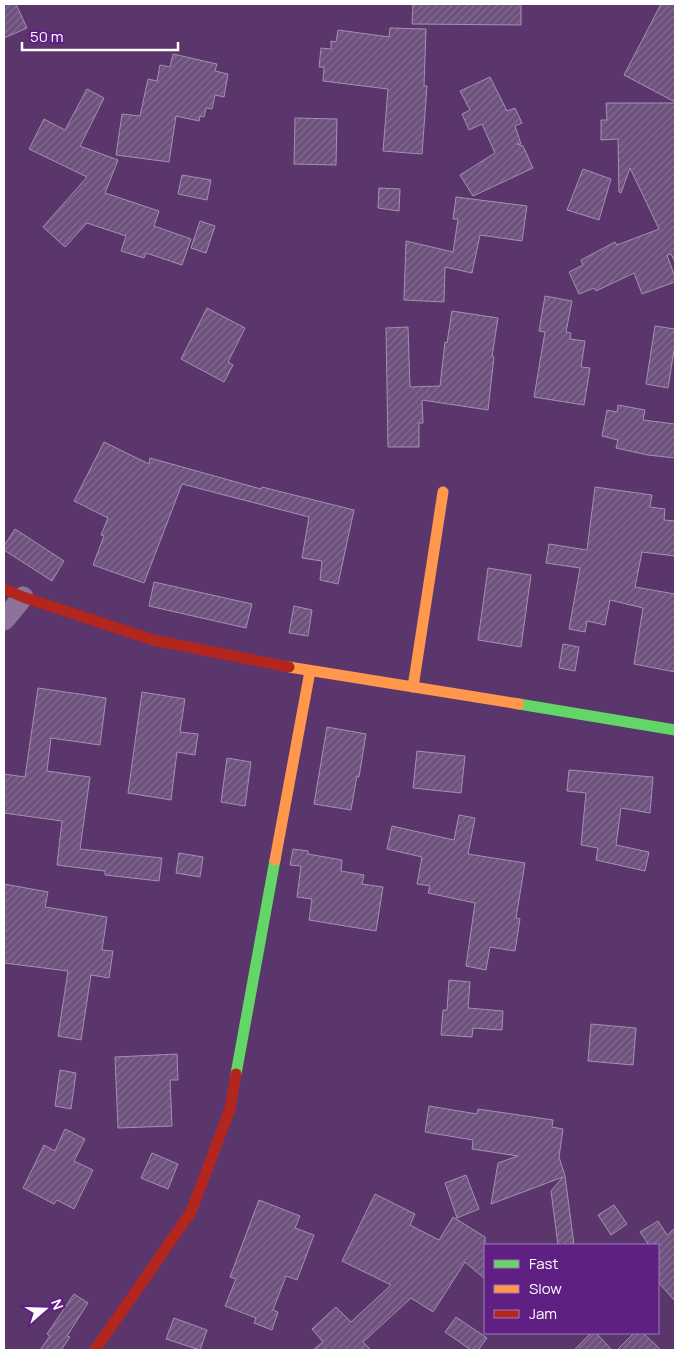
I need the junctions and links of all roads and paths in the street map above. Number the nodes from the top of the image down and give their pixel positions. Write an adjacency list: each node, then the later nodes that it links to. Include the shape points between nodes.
1 (443, 492): 6 (street)
2 (4, 589): 3 (street)
3 (23, 598): 4 (street); 5 (street, via 153,640)
4 (4, 620)
5 (310, 671): 6 (street); 8 (street, via 230,1109 191,1212)
6 (413, 687): 7 (street)
7 (675, 730)
8 (95, 1350)

